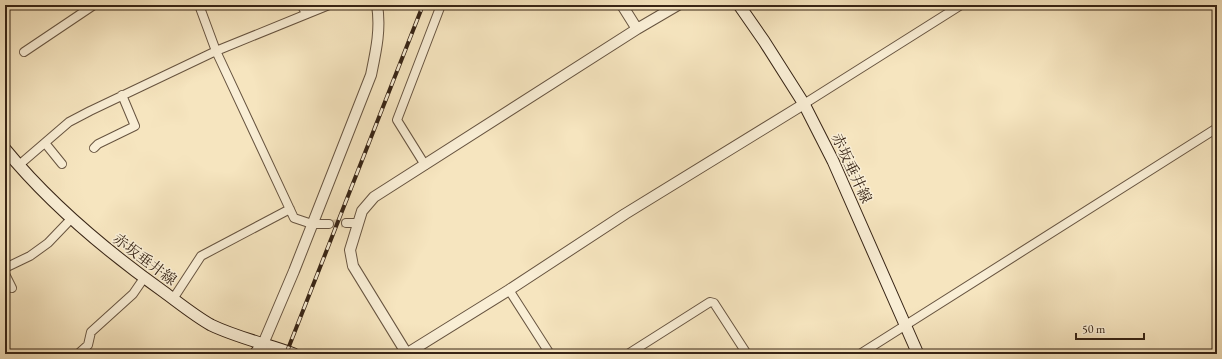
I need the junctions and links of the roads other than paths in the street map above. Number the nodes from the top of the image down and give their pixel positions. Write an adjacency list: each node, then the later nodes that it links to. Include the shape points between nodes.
1 (199, 5): 13 (street)
2 (300, 5): 11 (street)
3 (329, 5): 11 (street)
4 (377, 5): 28 (street, via 380,18 371,75)
5 (441, 5): 23 (street, via 397,120)
6 (622, 5): 12 (street)
7 (678, 5): 12 (street)
8 (739, 5): 16 (main road, 赤坂垂井線)
9 (961, 5): 16 (street)
10 (89, 6): 14 (street)
11 (307, 14): 13 (street)
12 (637, 30): 23 (street)
13 (216, 51): 15 (street); 24 (street)
14 (24, 52)
15 (122, 96): 18 (street, via 69,122); 19 (street, via 135,126)
16 (804, 104): 34 (street, via 624,214); 36 (main road, 赤坂垂井線, via 833,161)
17 (1217, 128): 36 (street)
18 (45, 143): 21 (street); 22 (street)
19 (94, 148)
20 (5, 149): 22 (main road, 赤坂垂井線)
21 (62, 164)
22 (19, 165): 25 (main road, 赤坂垂井線)
23 (425, 165): 27 (street, via 374,197 362,211)
24 (290, 209): 28 (street, via 294,218); 35 (street, via 201,256)
25 (71, 219): 30 (street, via 48,243 30,256); 32 (main road, 赤坂垂井線)
26 (346, 223): 27 (street)
27 (358, 223): 41 (street, via 350,250 353,266)
28 (312, 224): 29 (street); 37 (street)
29 (329, 224)
30 (5, 268)
31 (5, 274): 33 (street)
32 (144, 278): 35 (main road, 赤坂垂井線); 38 (street, via 133,294 91,332 88,345)
33 (12, 288)
34 (509, 290): 41 (street); 42 (street)
35 (174, 299): 37 (main road, 赤坂垂井線, via 210,324)
36 (906, 325): 45 (street); 46 (main road, 赤坂垂井線)
37 (264, 344): 39 (main road); 40 (main road, 赤坂垂井線)
38 (78, 354)
39 (255, 354)
40 (294, 354)
41 (406, 354)
42 (550, 354)
43 (628, 354): 44 (street, via 710,302 714,303)
44 (747, 354)
45 (860, 354)
46 (918, 354)

